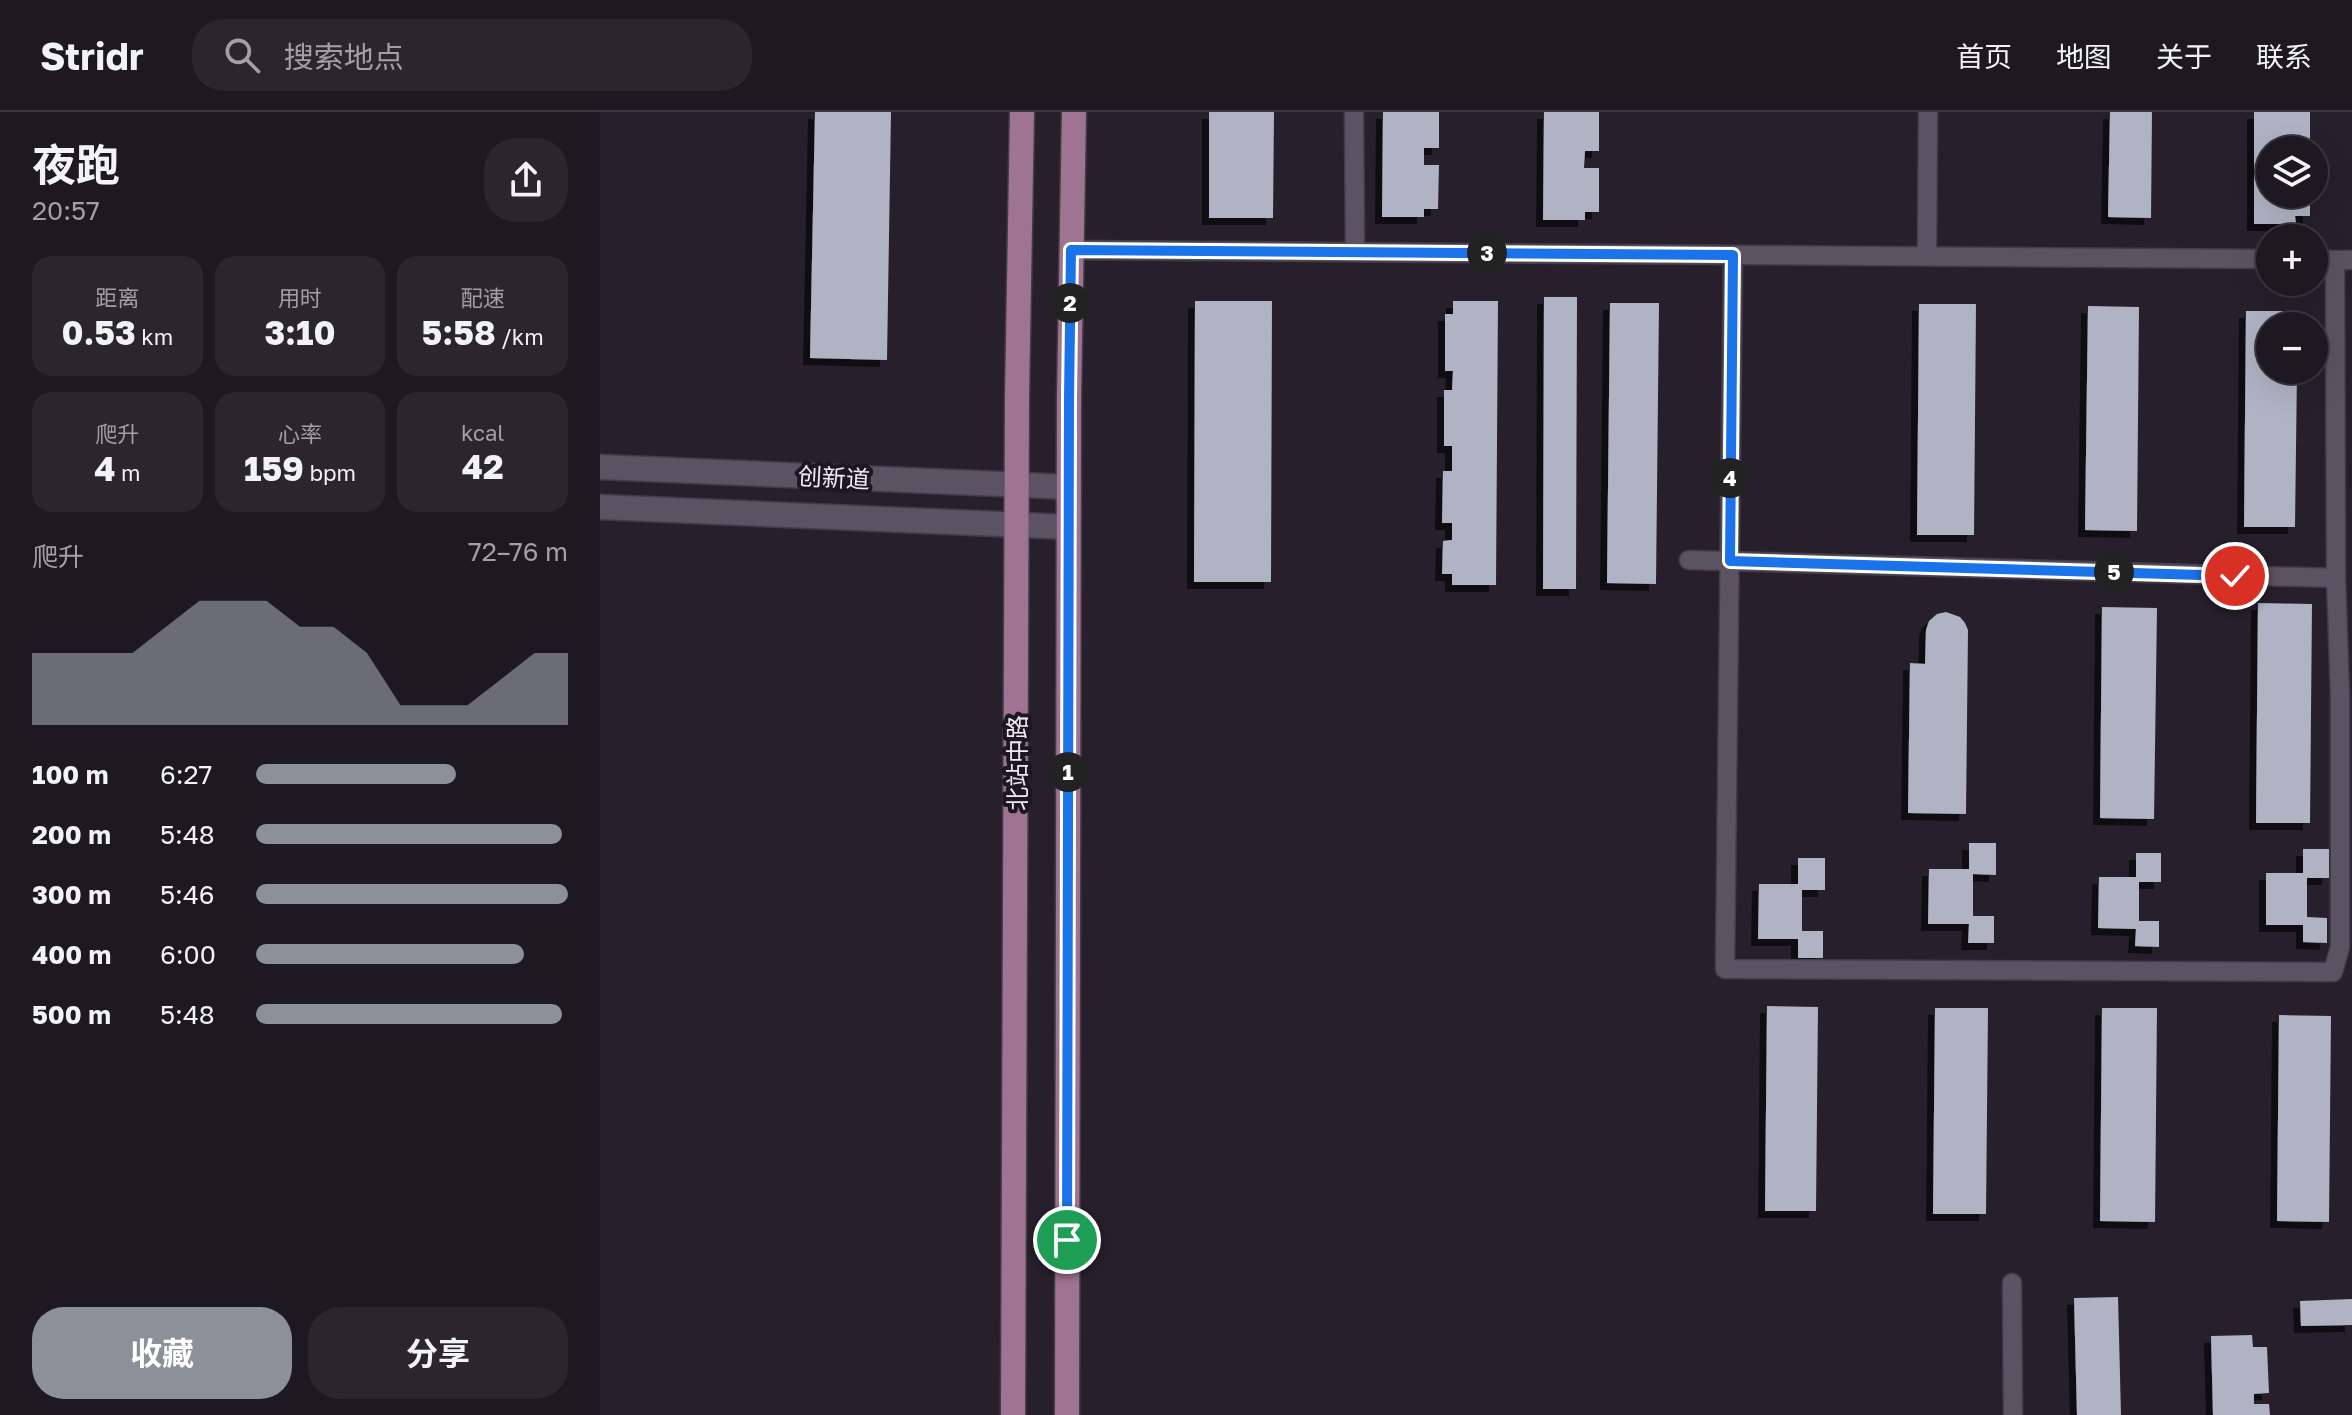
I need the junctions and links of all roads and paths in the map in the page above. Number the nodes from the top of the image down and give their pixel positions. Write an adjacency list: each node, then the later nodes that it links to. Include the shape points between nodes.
1 (1022, 112): 12 (main road, 北站中路)
2 (1074, 112): 5 (main road)
3 (1354, 112): 6 (lane)
4 (1928, 112): 8 (lane)
5 (1071, 250): 6 (lane); 13 (main road)
6 (1355, 252): 7 (lane)
7 (1733, 255): 8 (lane); 18 (lane)
8 (1927, 256): 9 (lane)
9 (2256, 259)
10 (2344, 260): 19 (lane)
11 (600, 467): 12 (street, 创新道)
12 (1016, 485): 13 (street, 创新道); 15 (main road, 北站中路)
13 (1069, 487): 16 (main road)
14 (600, 507): 15 (street, 创新道)
15 (1016, 525): 16 (street, 创新道); 21 (main road, 北站中路)
16 (1068, 527): 22 (main road)
17 (1689, 560): 18 (lane)
18 (1730, 561): 19 (lane); 19 (lane, via 1725,969 2333,972 2340,947)
19 (2336, 578)
20 (2012, 1283): 23 (lane)
21 (1013, 1415)
22 (1067, 1415)
23 (2013, 1415)

